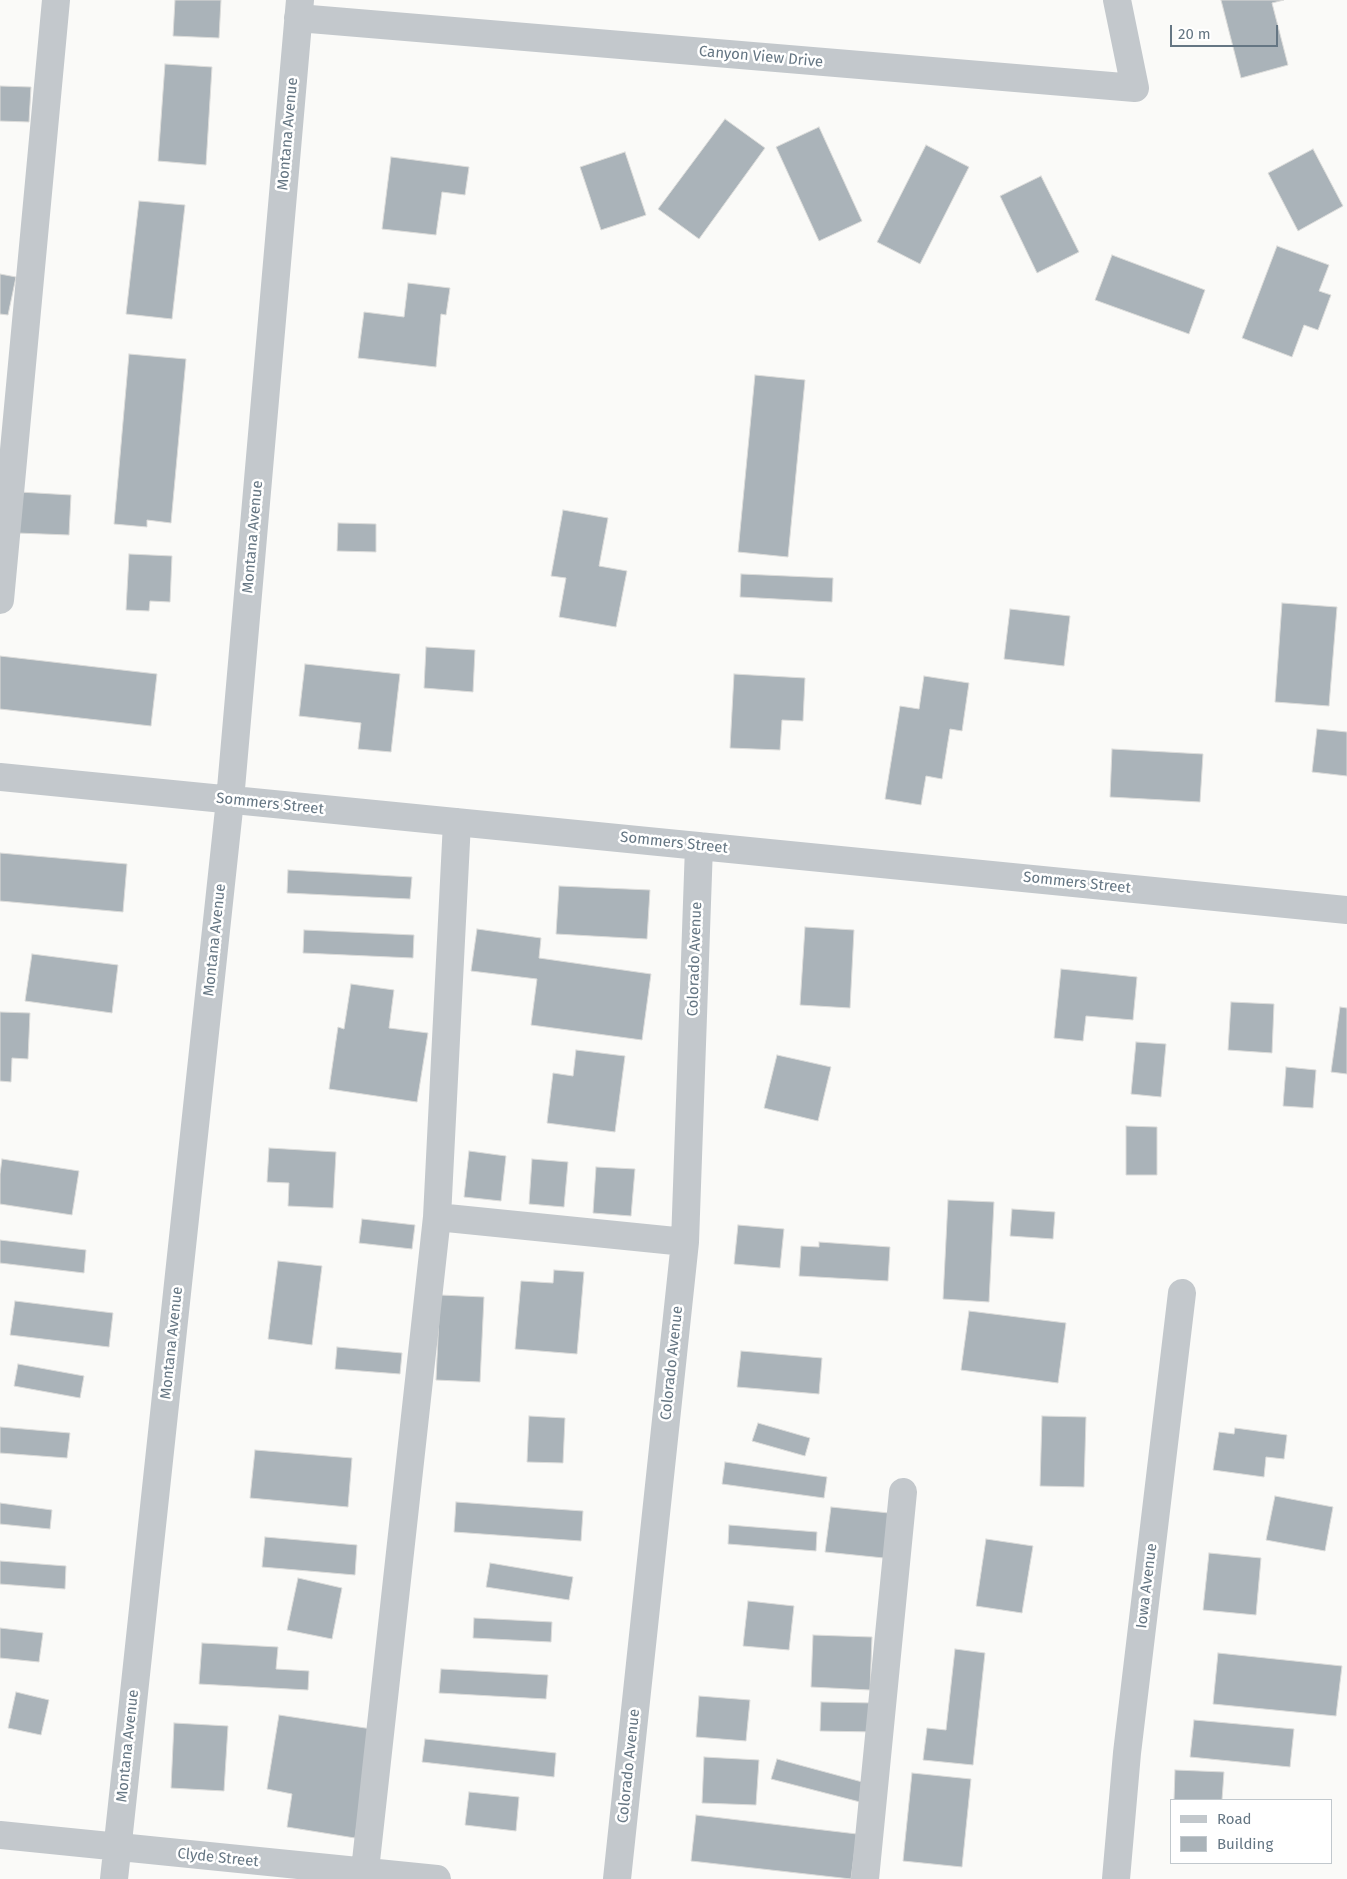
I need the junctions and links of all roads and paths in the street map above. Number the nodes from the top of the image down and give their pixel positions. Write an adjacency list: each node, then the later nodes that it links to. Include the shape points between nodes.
1 (56, 0): 4 (street)
2 (1117, 0): 3 (street, Canyon View Drive, via 1135,88)
3 (299, 9): 6 (street, Montana Avenue)
4 (0, 600)
5 (0, 777): 6 (street, Sommers Street)
6 (230, 800): 7 (street, Sommers Street); 15 (street, Montana Avenue)
7 (457, 822): 8 (street, Sommers Street); 10 (street)
8 (699, 846): 9 (street, Sommers Street); 11 (street, Colorado Avenue)
9 (1347, 910)
10 (437, 1217): 11 (street); 16 (street)
11 (686, 1242): 19 (street, Colorado Avenue)
12 (1182, 1293): 21 (street, Iowa Avenue, via 1126,1753)
13 (903, 1492): 20 (street)
14 (0, 1835): 15 (street, Clyde Street)
15 (117, 1847): 16 (street, Clyde Street); 17 (street, Montana Avenue)
16 (364, 1876): 18 (street, Clyde Street)
17 (114, 1879)
18 (437, 1879)
19 (617, 1879)
20 (865, 1879)
21 (1116, 1879)

